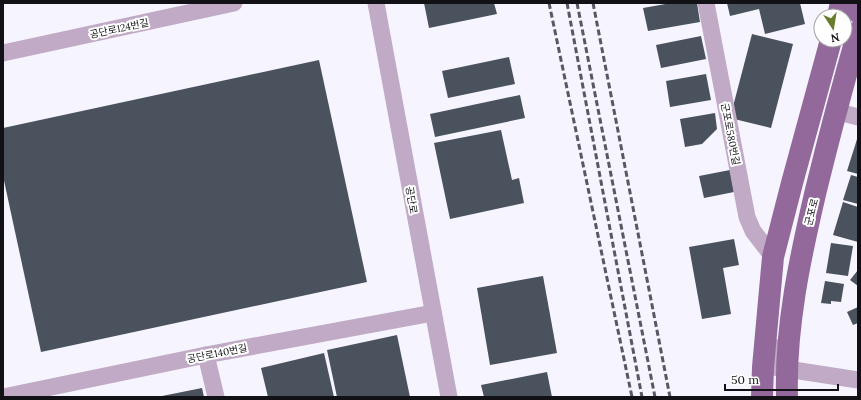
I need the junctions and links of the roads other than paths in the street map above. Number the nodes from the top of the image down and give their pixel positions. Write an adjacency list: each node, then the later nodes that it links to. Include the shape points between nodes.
1 (234, 3): 8 (street, 공단로124번길)
2 (376, 3): 12 (street, 공단로)
3 (706, 3): 11 (street, 군포로580번길, via 747,217 753,231)
4 (858, 7): 5 (main road)
5 (858, 12)
6 (858, 32): 9 (main road, 군포로)
7 (830, 48): 11 (main road)
8 (3, 53)
9 (836, 111): 10 (street); 15 (main road, 군포로, via 798,269)
10 (858, 117)
11 (774, 257): 13 (main road)
12 (432, 313): 14 (street, 공단로140번길); 19 (street, 공단로)
13 (766, 334): 15 (street, via 771,343 772,365); 20 (main road)
14 (206, 355): 17 (street, 공단로140번길); 18 (street)
15 (787, 368): 16 (street); 21 (main road, 군포로)
16 (858, 380)
17 (3, 397)
18 (216, 397)
19 (449, 397)
20 (762, 397)
21 (787, 397)

